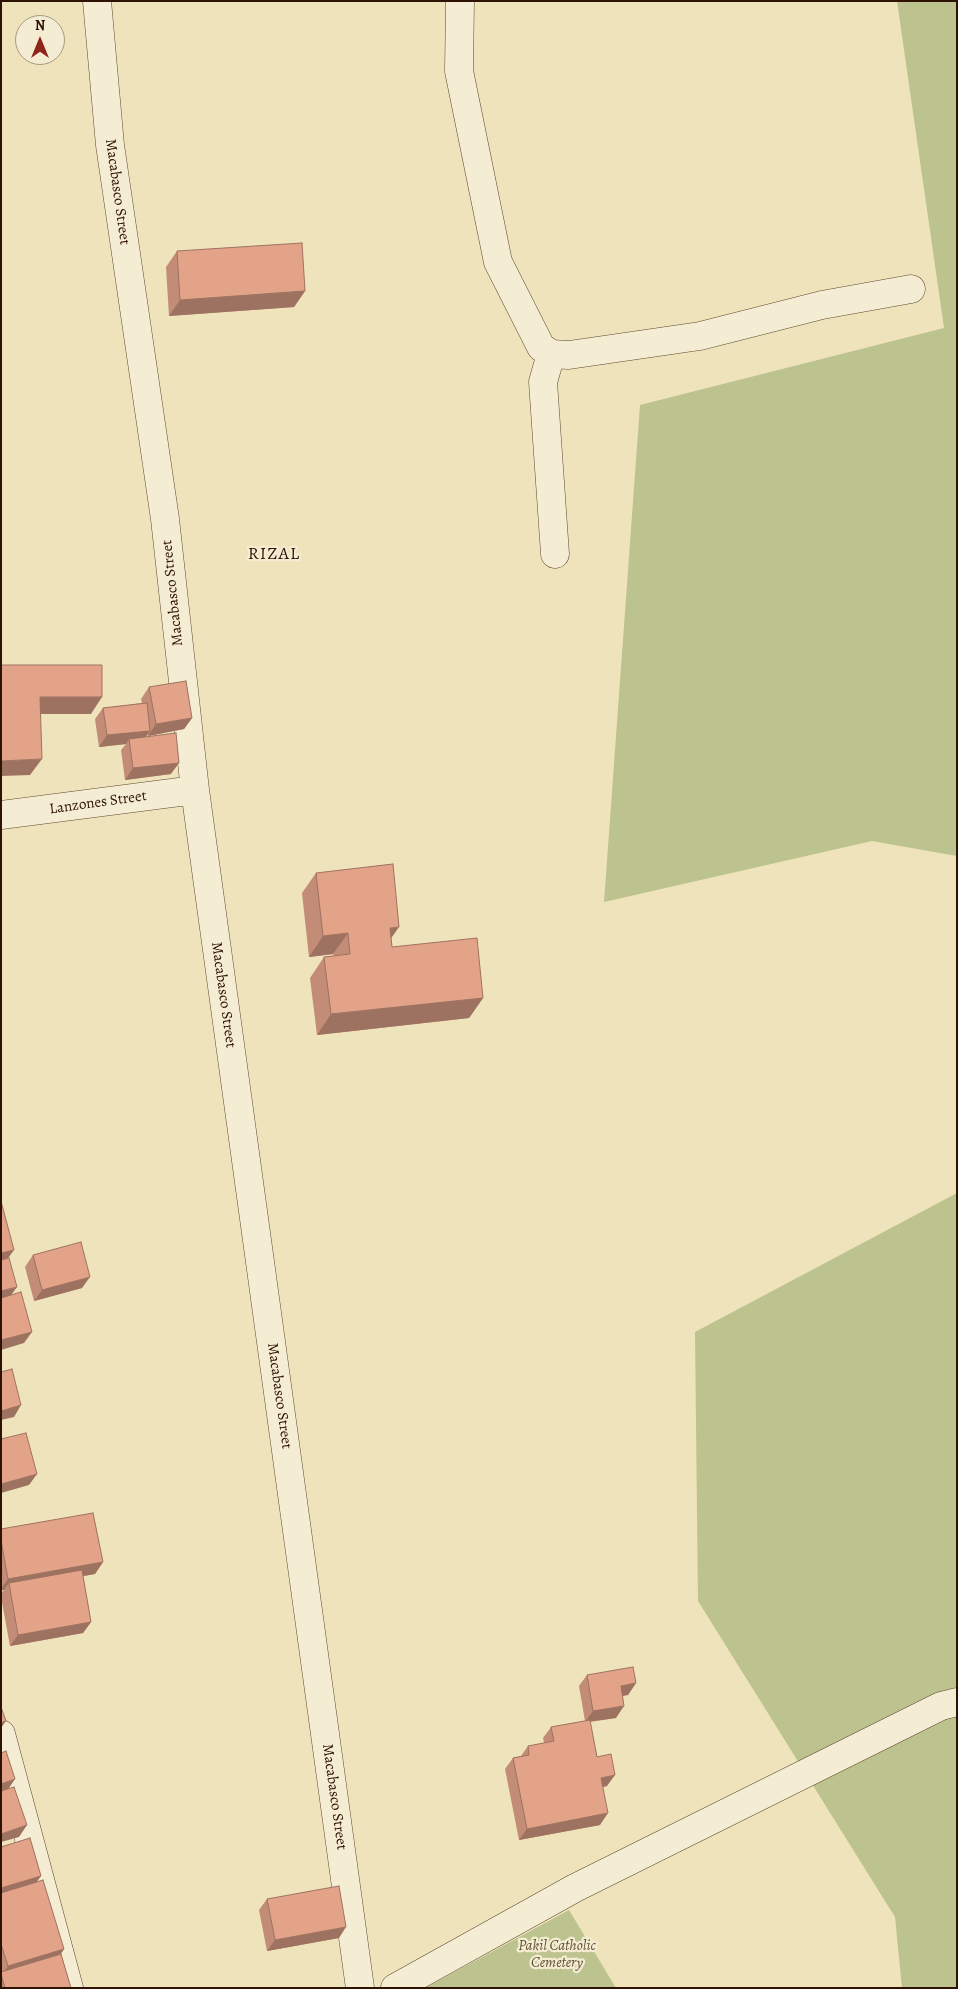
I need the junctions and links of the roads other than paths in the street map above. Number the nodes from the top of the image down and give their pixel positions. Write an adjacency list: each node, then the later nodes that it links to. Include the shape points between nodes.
1 (97, 1): 6 (street, Macabasco Street, via 110,145 164,519)
2 (460, 1): 4 (street, via 460,71 498,262 541,347)
3 (911, 289): 4 (street, via 822,305 700,336 569,355)
4 (551, 354): 5 (street, via 543,382)
5 (555, 554)
6 (195, 790): 7 (street, Lanzones Street); 11 (street, Macabasco Street)
7 (1, 815)
8 (957, 1702): 12 (street, via 941,1706 575,1888)
9 (1, 1734): 10 (street)
10 (70, 1988)
11 (360, 1988)
12 (395, 1988)

